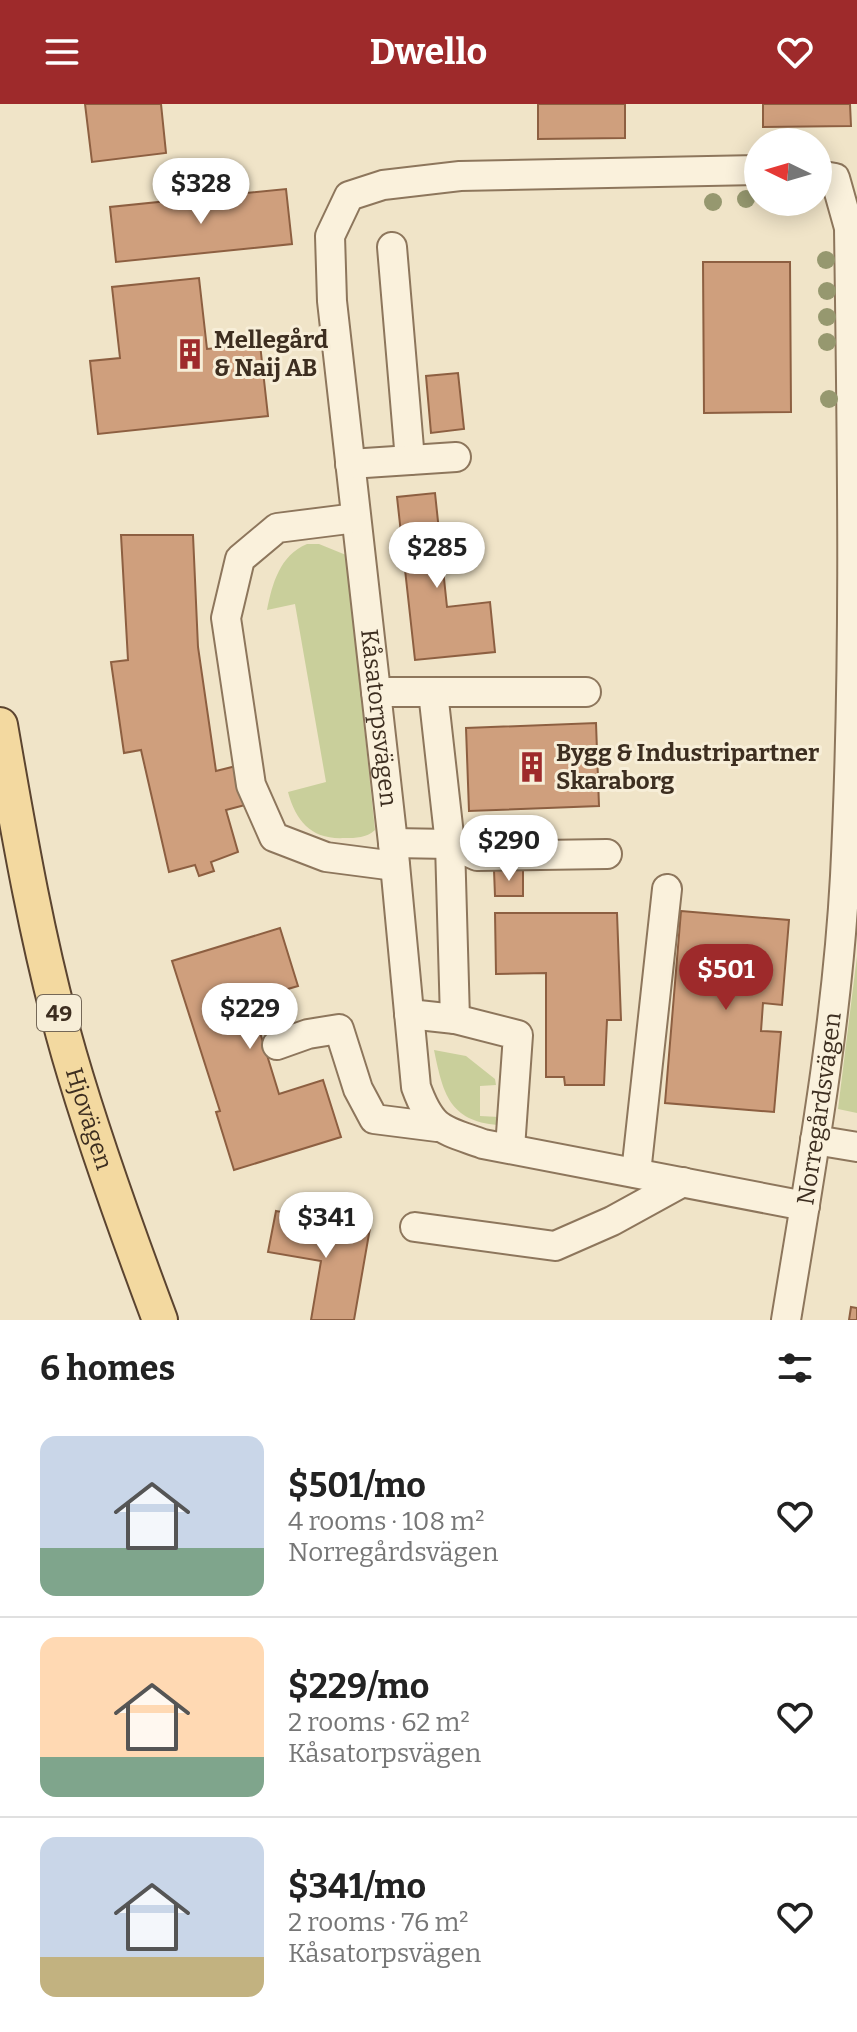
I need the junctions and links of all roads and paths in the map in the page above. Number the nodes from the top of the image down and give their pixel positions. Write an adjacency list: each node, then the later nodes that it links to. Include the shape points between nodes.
1 (744, 170): 7 (street, Kåsatorpsvägen, via 460,176 383,185 349,196 330,236)
2 (832, 188): 4 (street, Norregårdsvägen, via 849,228)
3 (392, 247): 6 (street)
4 (854, 388): 16 (street, Norregårdsvägen)
5 (456, 457): 6 (street)
6 (410, 460): 7 (street)
7 (350, 464): 8 (street, Kåsatorpsvägen)
8 (356, 518): 9 (street, Kåsatorpsvägen); 14 (street, via 277,528 240,559 226,618 251,785 274,837 326,857)
9 (376, 692): 10 (street); 14 (street, Kåsatorpsvägen)
10 (433, 692): 11 (street); 13 (street)
11 (586, 692)
12 (0, 725): 30 (main road, Hjovägen / 49, via 23,860 69,1052 118,1209)
13 (450, 844): 14 (street); 15 (street, via 477,856); 20 (street)
14 (394, 854): 19 (street, Kåsatorpsvägen)
15 (607, 854)
16 (851, 877): 18 (street, Norregårdsvägen)
17 (667, 889): 26 (street)
18 (848, 934): 23 (street, Norregårdsvägen)
19 (409, 1014): 20 (street); 22 (street, Kåsatorpsvägen, via 416,1087)
20 (455, 1019): 25 (street, via 518,1035)
21 (277, 1045): 22 (street, via 339,1029 358,1089 374,1119)
22 (437, 1127): 25 (street)
23 (815, 1140): 24 (street); 28 (street, Norregårdsvägen)
24 (857, 1147)
25 (510, 1148): 26 (street)
26 (636, 1173): 27 (street)
27 (683, 1182): 28 (street); 29 (street, via 555,1246)
28 (805, 1206): 31 (street, Norregårdsvägen)
29 (415, 1227)
30 (160, 1320)
31 (786, 1320)

